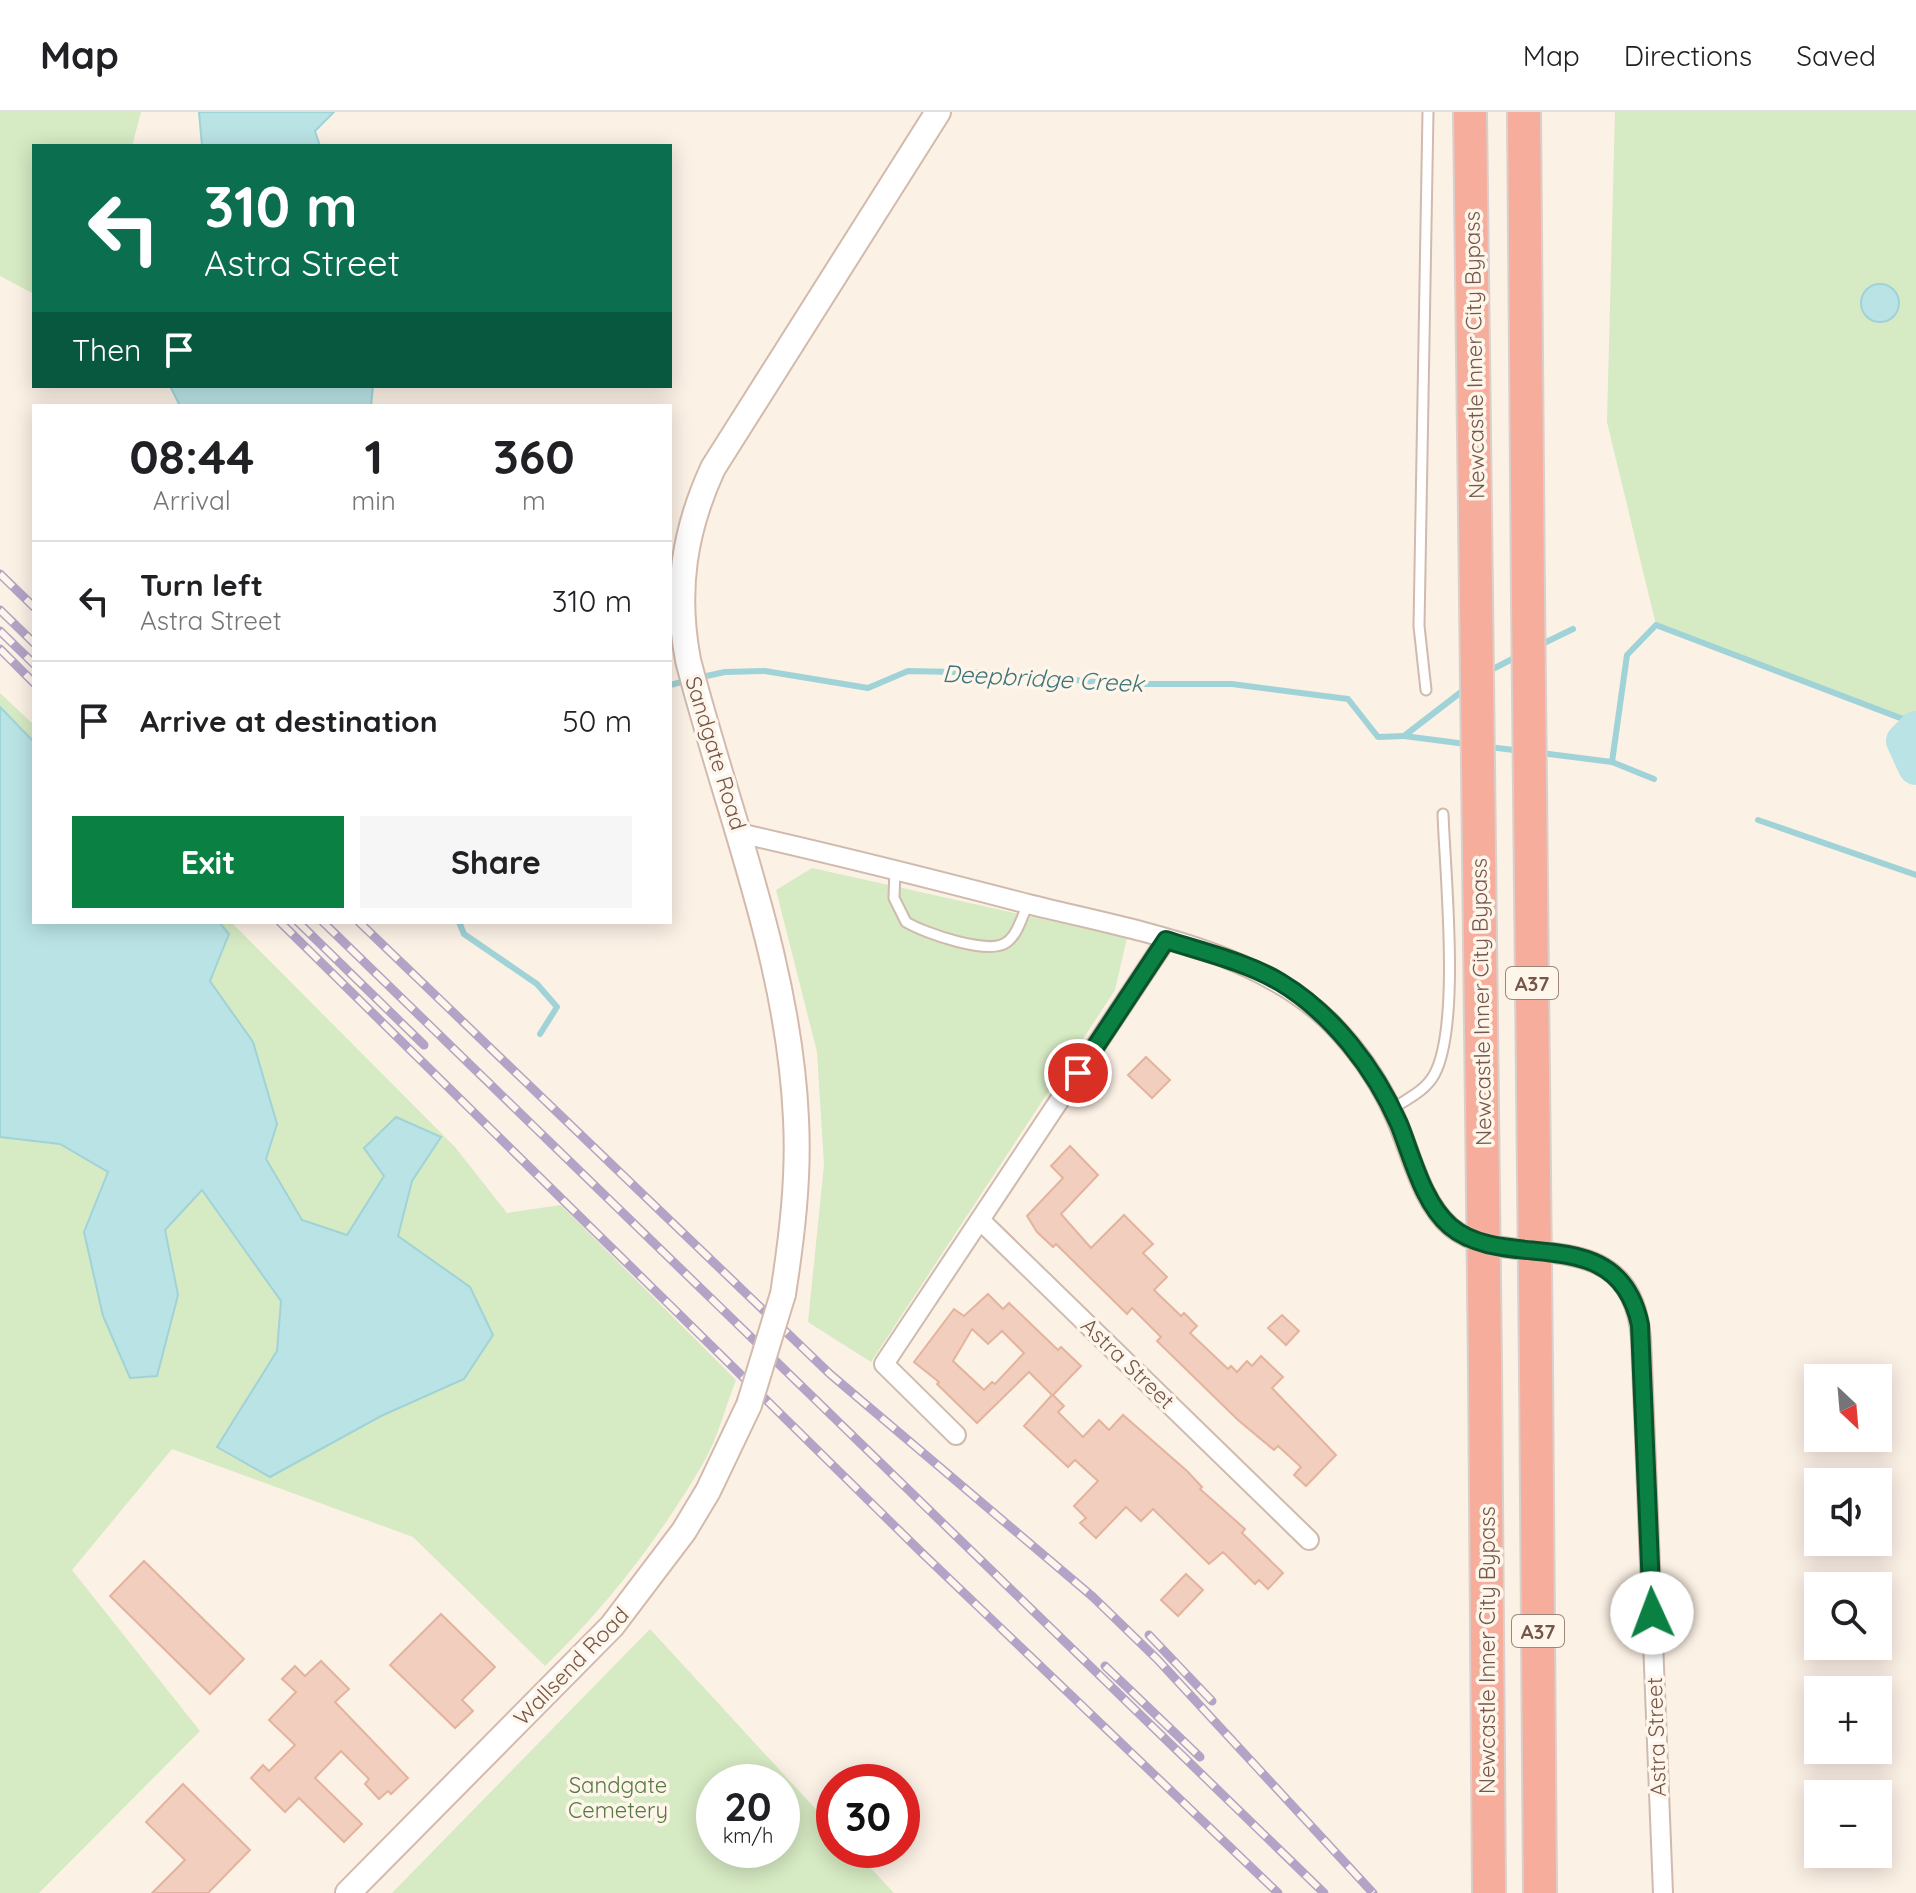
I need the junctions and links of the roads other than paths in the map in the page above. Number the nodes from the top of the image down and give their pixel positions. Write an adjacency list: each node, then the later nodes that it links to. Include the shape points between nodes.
1 (938, 112): 7 (main road, Sandgate Road, via 713,468 689,530 682,630)
2 (1428, 112): 5 (lane, via 1419,626)
3 (1470, 112): 16 (highway, Newcastle Inner City Bypass / A37, bridge)
4 (1524, 112): 18 (highway, A37, bridge)
5 (1426, 690)
6 (1443, 814): 11 (lane, via 1448,958 1444,1050 1425,1086)
7 (739, 833): 8 (street, Astra Street); 13 (main road, Sandgate Road, bridge, via 764,920 792,1072 797,1176 783,1294)
8 (895, 868): 9 (street, Astra Street); 9 (lane, via 894,898 906,922 983,948 1007,943)
9 (1028, 904): 10 (street, Astra Street)
10 (1166, 940): 11 (street, Astra Street, via 1256,971 1306,1000 1352,1047); 12 (street)
11 (1392, 1109): 19 (street, Astra Street, via 1434,1207 1451,1227 1476,1239 1587,1260 1622,1285 1637,1311)
12 (980, 1220): 14 (street, via 884,1364); 15 (street, Astra Street)
13 (749, 1405): 17 (main road, Wallsend Road, via 684,1531 612,1626)
14 (956, 1435)
15 (1309, 1540)
16 (1489, 1891)
17 (348, 1893)
18 (1540, 1893)
19 (1663, 1893)

